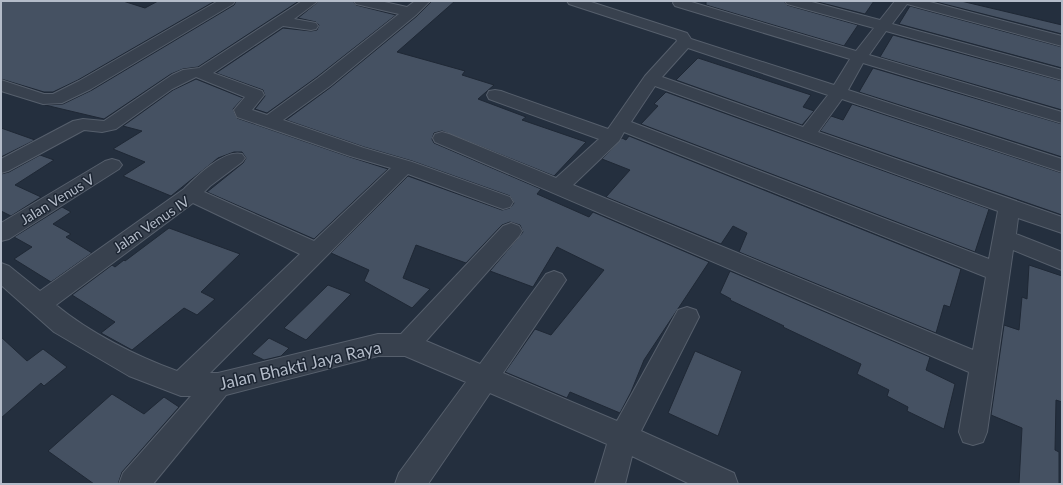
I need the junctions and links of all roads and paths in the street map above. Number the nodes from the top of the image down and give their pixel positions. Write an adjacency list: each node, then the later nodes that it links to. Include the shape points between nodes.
1 (228, 1): 20 (street, via 85,85 56,99 43,99)
2 (311, 1): 11 (street)
3 (361, 1): 9 (street)
4 (423, 1): 9 (street)
5 (792, 1): 13 (street)
6 (902, 1): 13 (street)
7 (910, 1): 14 (street)
8 (584, 2): 10 (street)
9 (411, 12): 24 (street)
10 (670, 12): 15 (street); 16 (street)
11 (281, 21): 12 (street); 17 (street)
12 (311, 26)
13 (883, 26): 16 (street); 18 (street)
14 (1062, 41)
15 (685, 42): 19 (street); 21 (street)
16 (859, 57): 21 (street); 23 (street)
17 (202, 73): 24 (street, via 256,94 243,112); 32 (street, via 189,73 110,125 79,125)
18 (1062, 75)
19 (651, 79): 25 (street); 26 (street)
20 (1, 85)
21 (838, 93): 26 (street); 31 (street)
22 (495, 95): 25 (street)
23 (1062, 118)
24 (270, 122): 30 (street)
25 (615, 130): 33 (street); 44 (street)
26 (806, 135): 36 (street)
27 (442, 138): 33 (street)
28 (235, 158): 34 (street, via 203,181)
29 (112, 165): 39 (street, Jalan Venus V)
30 (406, 166): 35 (street); 41 (street)
31 (1062, 166)
32 (1, 167)
33 (559, 187): 49 (street)
34 (191, 194): 41 (street, Jalan Venus IV); 46 (street, Jalan Venus IV)
35 (503, 202)
36 (1009, 207): 37 (street); 40 (street)
37 (1062, 225)
38 (511, 230): 48 (street)
39 (1, 233)
40 (1004, 238): 42 (street); 44 (street)
41 (317, 252): 51 (street)
42 (1062, 261)
43 (1, 272): 46 (street, Jalan Bhakti Jaya Raya)
44 (998, 272): 49 (street)
45 (554, 280): 50 (street)
46 (38, 305): 51 (street, Jalan Bhakti Jaya Raya, via 63,325 138,368)
47 (687, 317): 54 (street)
48 (407, 345): 50 (street, Jalan Bhakti Jaya Raya); 52 (street, Jalan Bhakti Jaya Raya, via 378,344)
49 (984, 366): 53 (street)
50 (484, 378): 54 (street, Jalan Bhakti Jaya Raya); 56 (street)
51 (181, 384): 52 (street, Jalan Bhakti Jaya Raya)
52 (218, 385): 55 (street)
53 (973, 432)
54 (623, 436): 57 (street); 58 (street, Jalan Bhakti Jaya Raya)
55 (134, 484)
56 (410, 484)
57 (610, 484)
58 (723, 484)

